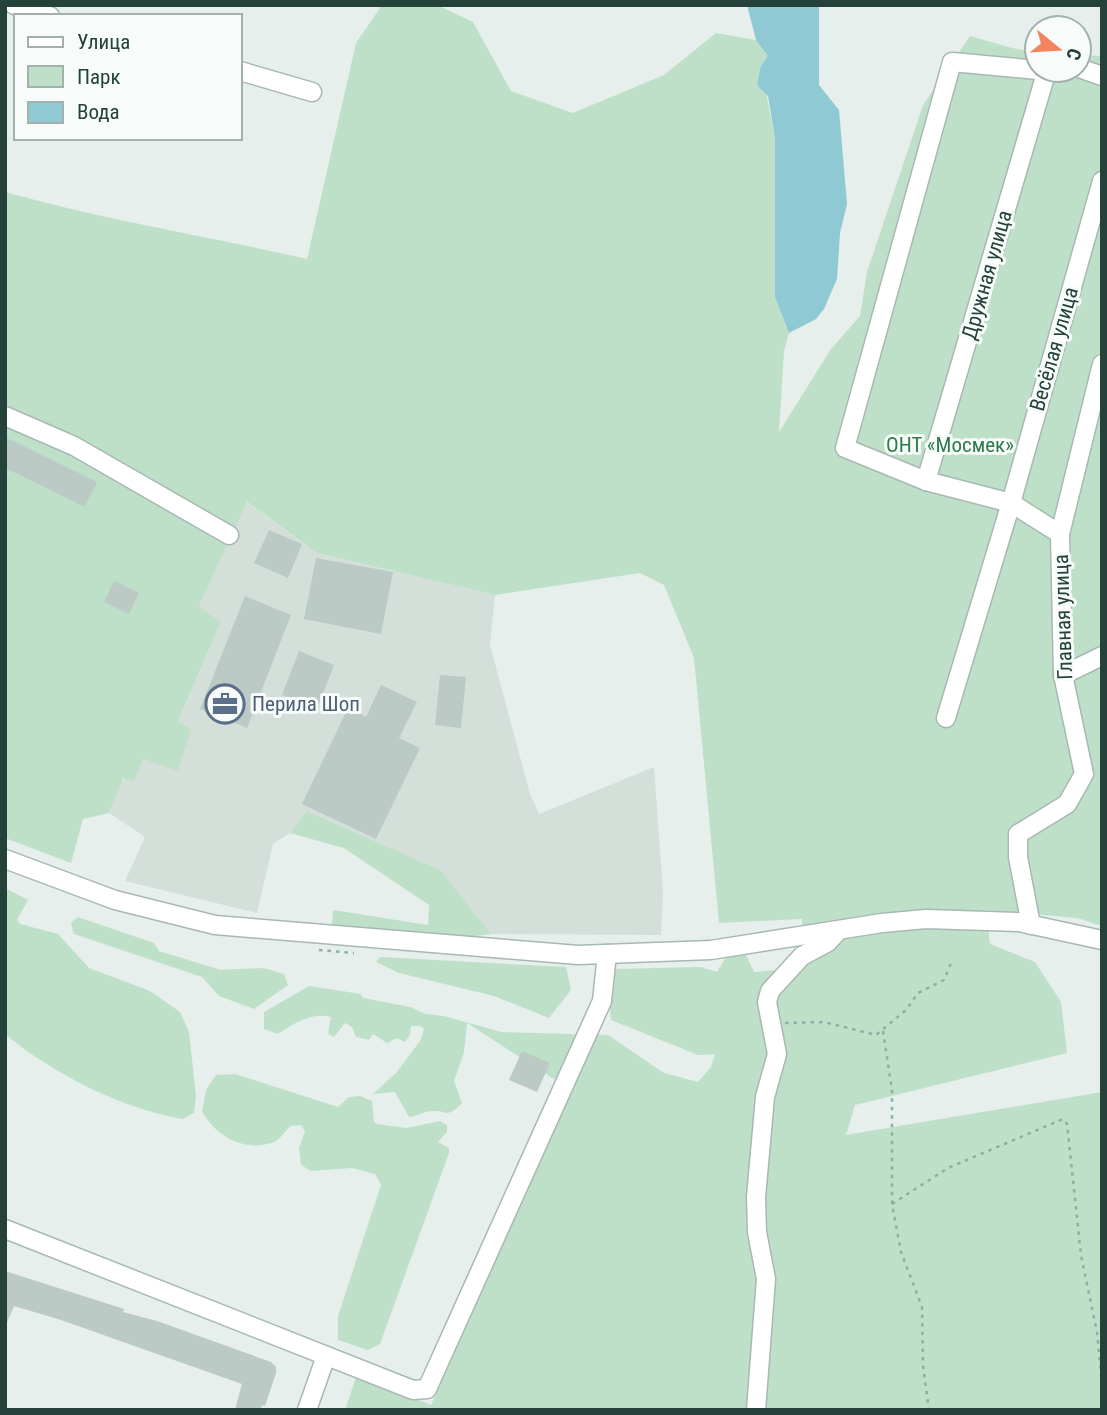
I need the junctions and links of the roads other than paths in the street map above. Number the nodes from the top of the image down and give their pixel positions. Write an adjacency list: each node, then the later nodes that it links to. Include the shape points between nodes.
1 (14, 5): 2 (street)
2 (43, 14)
3 (1023, 69): 10 (street, via 952,62 845,448)
4 (242, 72): 6 (street)
5 (1043, 84): 10 (street, Дружная улица)
6 (312, 92)
7 (1102, 181): 11 (street, Весёлая улица)
8 (1102, 364): 12 (street, Главная улица)
9 (5, 416): 13 (street, via 74,446)
10 (926, 481): 11 (street)
11 (1011, 503): 12 (street); 16 (street, Весёлая улица)
12 (1060, 534): 15 (street, Главная улица)
13 (229, 535)
14 (1102, 656): 15 (street)
15 (1063, 674): 18 (street, Главная улица, via 1084,774 1067,804 1018,834)
16 (946, 718)
17 (5, 859): 21 (street, via 115,900 215,925)
18 (1031, 925): 19 (street, via 926,919); 20 (street)
19 (839, 930): 21 (street, via 711,950); 25 (street, via 802,956 770,991 767,1002 777,1054 765,1097 756,1197 766,1279)
20 (1102, 940)
21 (607, 954): 23 (street, via 602,1001 432,1383 427,1390 413,1390)
22 (5, 1229): 23 (street)
23 (326, 1356): 24 (street)
24 (307, 1410)
25 (755, 1410)

